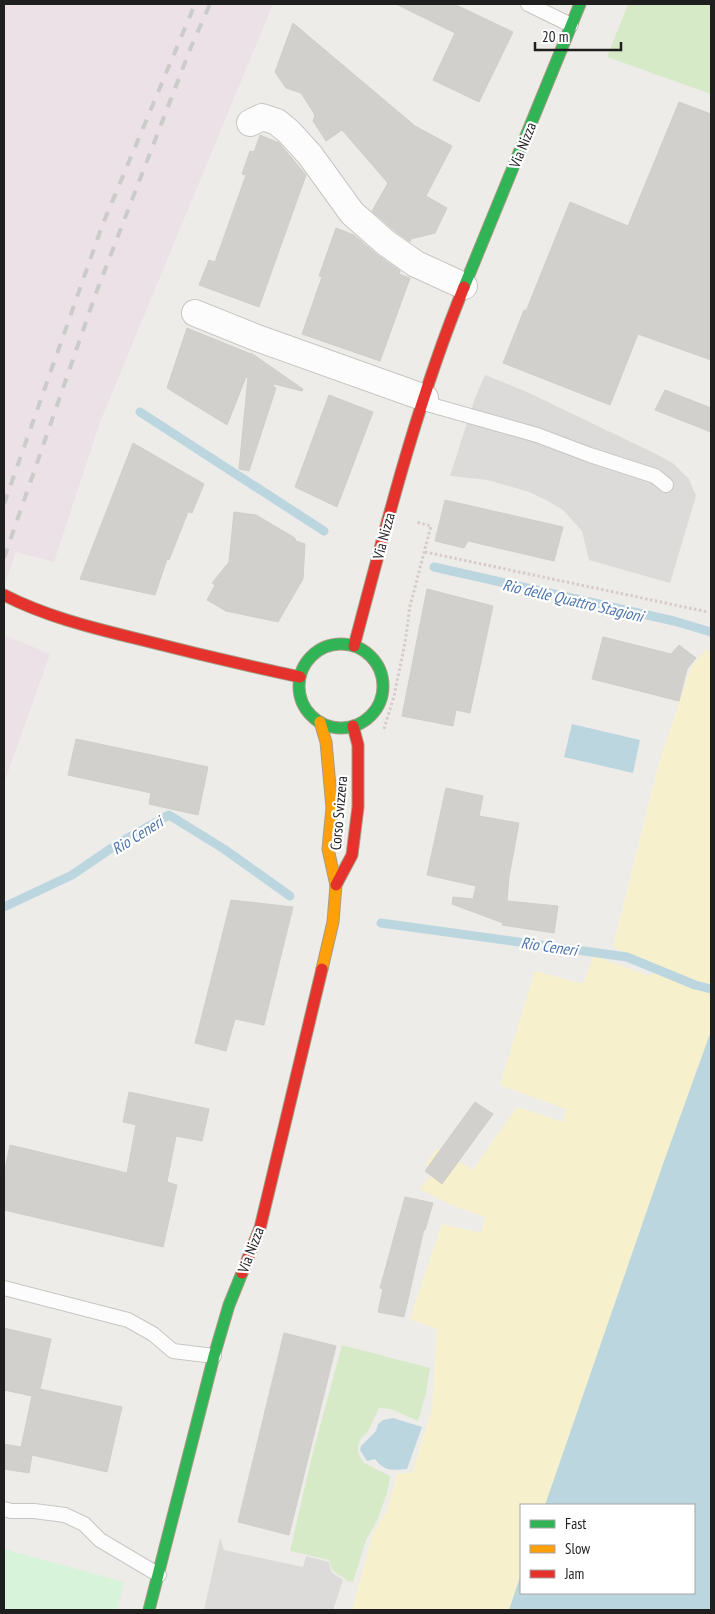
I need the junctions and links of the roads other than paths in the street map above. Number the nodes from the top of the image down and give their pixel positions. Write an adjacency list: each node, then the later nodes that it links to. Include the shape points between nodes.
1 (528, 4): 3 (lane)
2 (580, 4): 3 (main road, Via Nizza)
3 (571, 25): 5 (main road, Via Nizza)
4 (250, 123): 5 (street, via 262,117 277,122 310,155 352,212 386,242 416,264)
5 (464, 286): 7 (main road, Via Nizza, via 443,338)
6 (195, 313): 7 (street)
7 (425, 401): 8 (lane, via 655,476); 10 (main road, Via Nizza, via 389,515)
8 (666, 485)
9 (4, 595): 11 (main road, via 25,606 79,624)
10 (354, 646): 11 (main road, via 326,647 305,664); 13 (main road, via 375,661 383,686 375,710)
11 (300, 677): 12 (main road, via 303,703)
12 (320, 722): 13 (main road, via 342,728); 14 (main road, Corso Svizzera, via 326,742 332,808 328,849)
13 (353, 726): 14 (main road, Corso Svizzera, via 358,745 358,807 352,856)
14 (336, 885): 16 (main road, Via Nizza, via 333,922 260,1228 229,1305)
15 (4, 1288): 16 (lane, via 128,1320 153,1334 173,1351)
16 (214, 1356): 18 (main road, Via Nizza)
17 (4, 1509): 18 (lane, via 65,1515 84,1524 100,1540)
18 (159, 1575): 19 (main road, Via Nizza)
19 (149, 1610)

